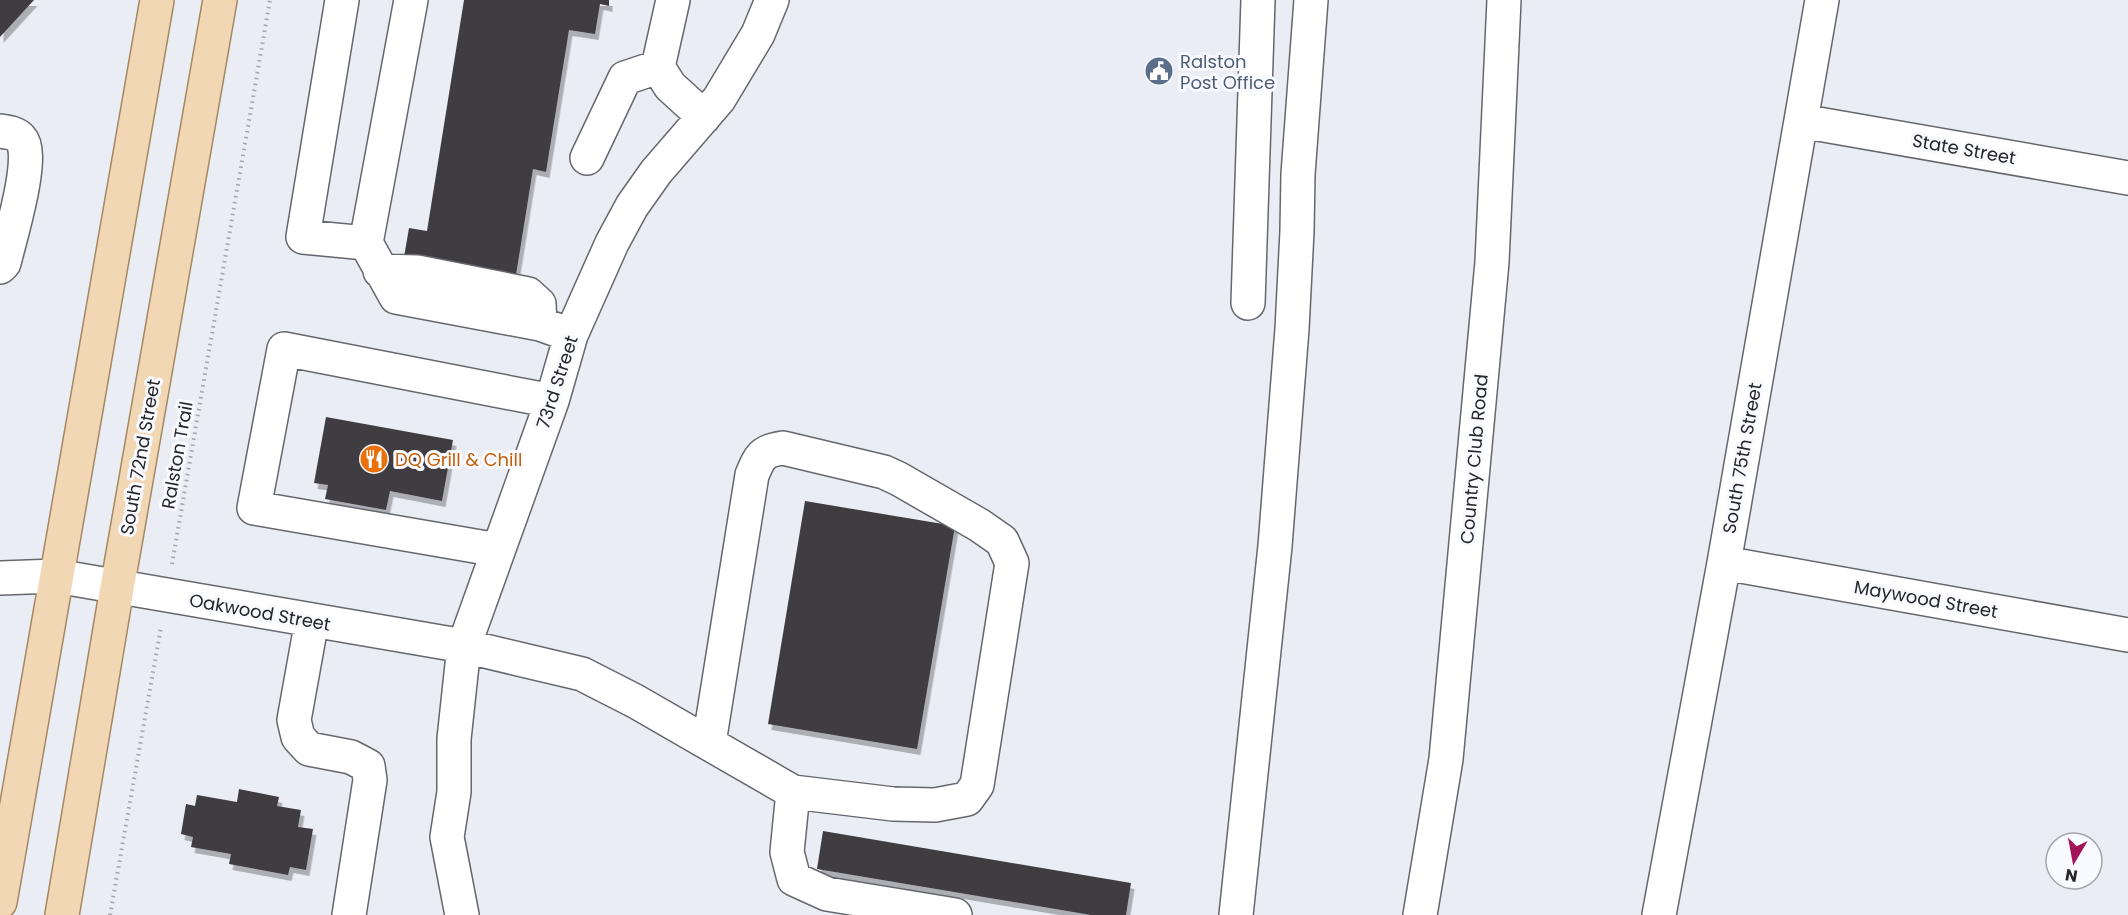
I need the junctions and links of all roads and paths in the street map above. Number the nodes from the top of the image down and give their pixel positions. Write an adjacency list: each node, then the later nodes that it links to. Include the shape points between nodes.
1 (157, 0): 25 (main road)
2 (220, 0): 27 (main road, South 72nd Street)
3 (270, 0): 28 (path, Ralston Trail)
4 (342, 0): 18 (street, via 303,237)
5 (411, 0): 18 (street)
6 (673, 0): 12 (street)
7 (772, 0): 13 (street, 73rd Street, via 738,69)
8 (1258, 0): 20 (street)
9 (1311, 0): 40 (street, via 1275,546)
10 (1504, 0): 41 (street, Country Club Road, via 1492,262 1446,759)
11 (1822, 0): 14 (street, South 75th Street)
12 (658, 67): 13 (street, via 670,86); 16 (street, via 625,78)
13 (704, 117): 21 (street, 73rd Street, via 632,206)
14 (1801, 121): 17 (street, State Street); 24 (street, South 75th Street)
15 (0, 130): 19 (street, via 23,140 27,151 26,169)
16 (587, 158)
17 (2128, 178)
18 (373, 257): 21 (street, via 396,297 540,324)
19 (0, 267)
20 (1248, 303)
21 (571, 335): 22 (street, 73rd Street)
22 (552, 401): 23 (street, 73rd Street); 23 (street, via 284,349 254,508)
23 (498, 550): 31 (street, 73rd Street)
24 (1724, 563): 30 (street, Maywood Street); 42 (street, South 75th Street)
25 (56, 576): 26 (street, Oakwood Street); 27 (street, Oakwood Street); 34 (main road)
26 (0, 578)
27 (117, 588): 28 (street, Oakwood Street); 35 (main road, South 72nd Street)
28 (166, 596): 29 (street, Oakwood Street); 36 (path, Ralston Trail)
29 (312, 620): 31 (street, Oakwood Street); 37 (street, via 294,720 298,737 309,749 351,757 368,766 370,780)
30 (2128, 635)
31 (464, 646): 32 (street, Oakwood Street, via 582,674); 38 (street, 73rd Street, via 447,837)
32 (709, 743): 33 (street, Oakwood Street); 33 (street, via 752,475 758,460 769,450 783,448 884,472 1002,541 1012,563 977,785 967,799 935,806)
33 (793, 792): 39 (street, via 787,852 794,879 826,894)
34 (0, 902)
35 (62, 915)
36 (110, 915)
37 (349, 915)
38 (462, 915)
39 (955, 915)
40 (1236, 915)
41 (1419, 915)
42 (1659, 915)

